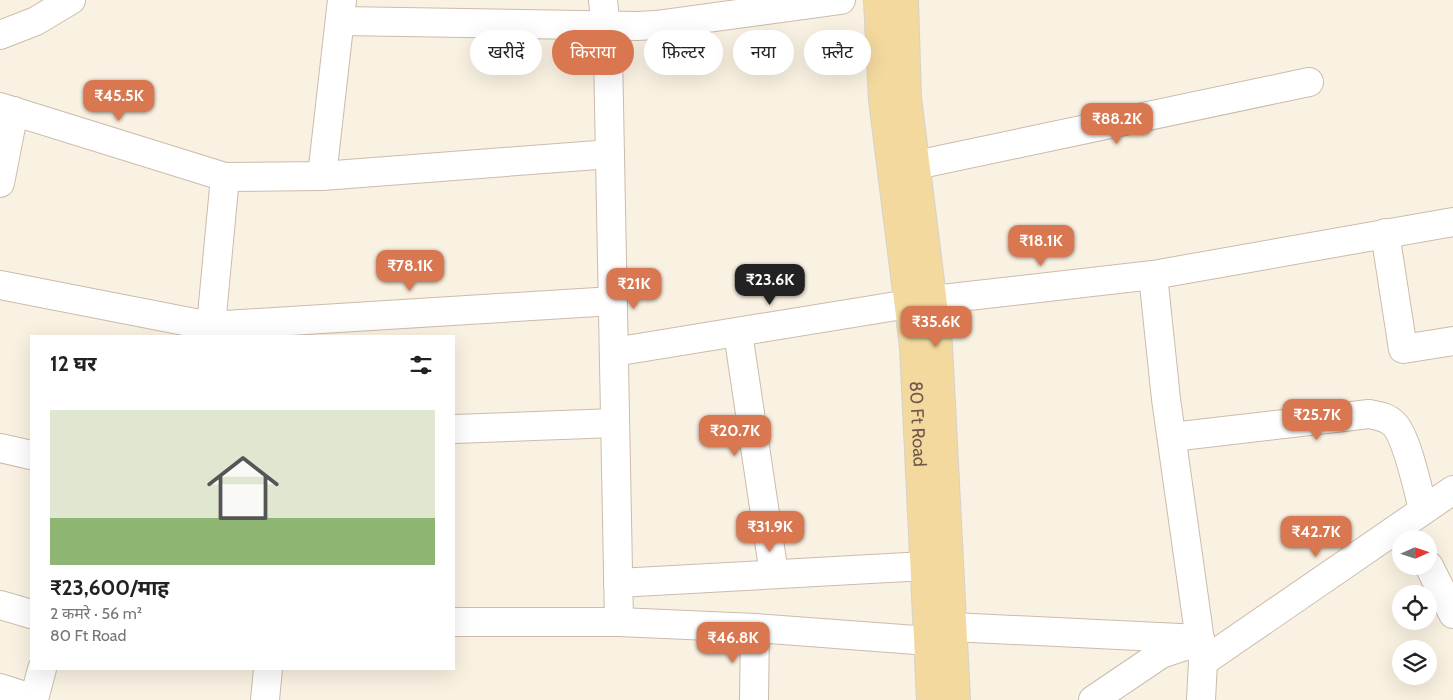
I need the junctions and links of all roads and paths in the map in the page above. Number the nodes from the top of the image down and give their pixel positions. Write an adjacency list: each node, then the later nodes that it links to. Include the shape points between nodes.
1 (71, 0): 7 (street, via 36,21)
2 (841, 0): 6 (street, via 656,25)
3 (878, 0): 20 (main road, 80 Ft Road, via 883,100)
4 (904, 0): 11 (main road, 80 Ft Road, via 907,98)
5 (342, 11): 6 (street); 12 (street)
6 (604, 12): 10 (street)
7 (0, 35)
8 (1309, 82): 11 (street)
9 (7, 109): 13 (street); 14 (street)
10 (610, 154): 12 (street); 19 (street)
11 (916, 166): 20 (main road, 80 Ft Road)
12 (322, 176): 13 (street)
13 (226, 177): 21 (street)
14 (0, 183)
15 (1453, 222): 16 (street)
16 (1385, 233): 17 (street); 23 (street, via 1403,349)
17 (1153, 275): 20 (street); 27 (street)
18 (0, 285): 21 (street)
19 (613, 301): 21 (street); 24 (street)
20 (921, 303): 22 (street); 32 (main road, 80 Ft Road, via 914,347); 41 (main road, 80 Ft Road, via 938,345)
21 (210, 331)
22 (738, 333): 24 (street); 33 (street)
23 (1453, 340)
24 (614, 352): 25 (street)
25 (615, 423): 26 (street); 35 (street)
26 (455, 429)
27 (1172, 437): 31 (street, via 1369,414 1384,417 1396,426 1404,442); 44 (street)
28 (0, 448): 29 (street)
29 (30, 455)
30 (1453, 490): 31 (street)
31 (1415, 523): 44 (street)
32 (925, 566): 33 (street); 43 (main road, 80 Ft Road)
33 (774, 574): 35 (street)
34 (1434, 575): 38 (street)
35 (618, 583): 40 (street)
36 (0, 605): 37 (street)
37 (30, 614)
38 (1453, 614)
39 (455, 622): 40 (street)
40 (619, 622): 42 (street)
41 (952, 627): 44 (street); 51 (main road, 80 Ft Road)
42 (755, 628): 43 (street); 49 (street)
43 (928, 641): 50 (main road, 80 Ft Road)
44 (1201, 647): 52 (street, via 1161,654); 53 (street)
45 (42, 670): 47 (street, via 34,699)
46 (268, 670): 48 (street)
47 (0, 688)
48 (265, 700)
49 (754, 700)
50 (932, 700)
51 (956, 700)
52 (1094, 700)
53 (1201, 700)

